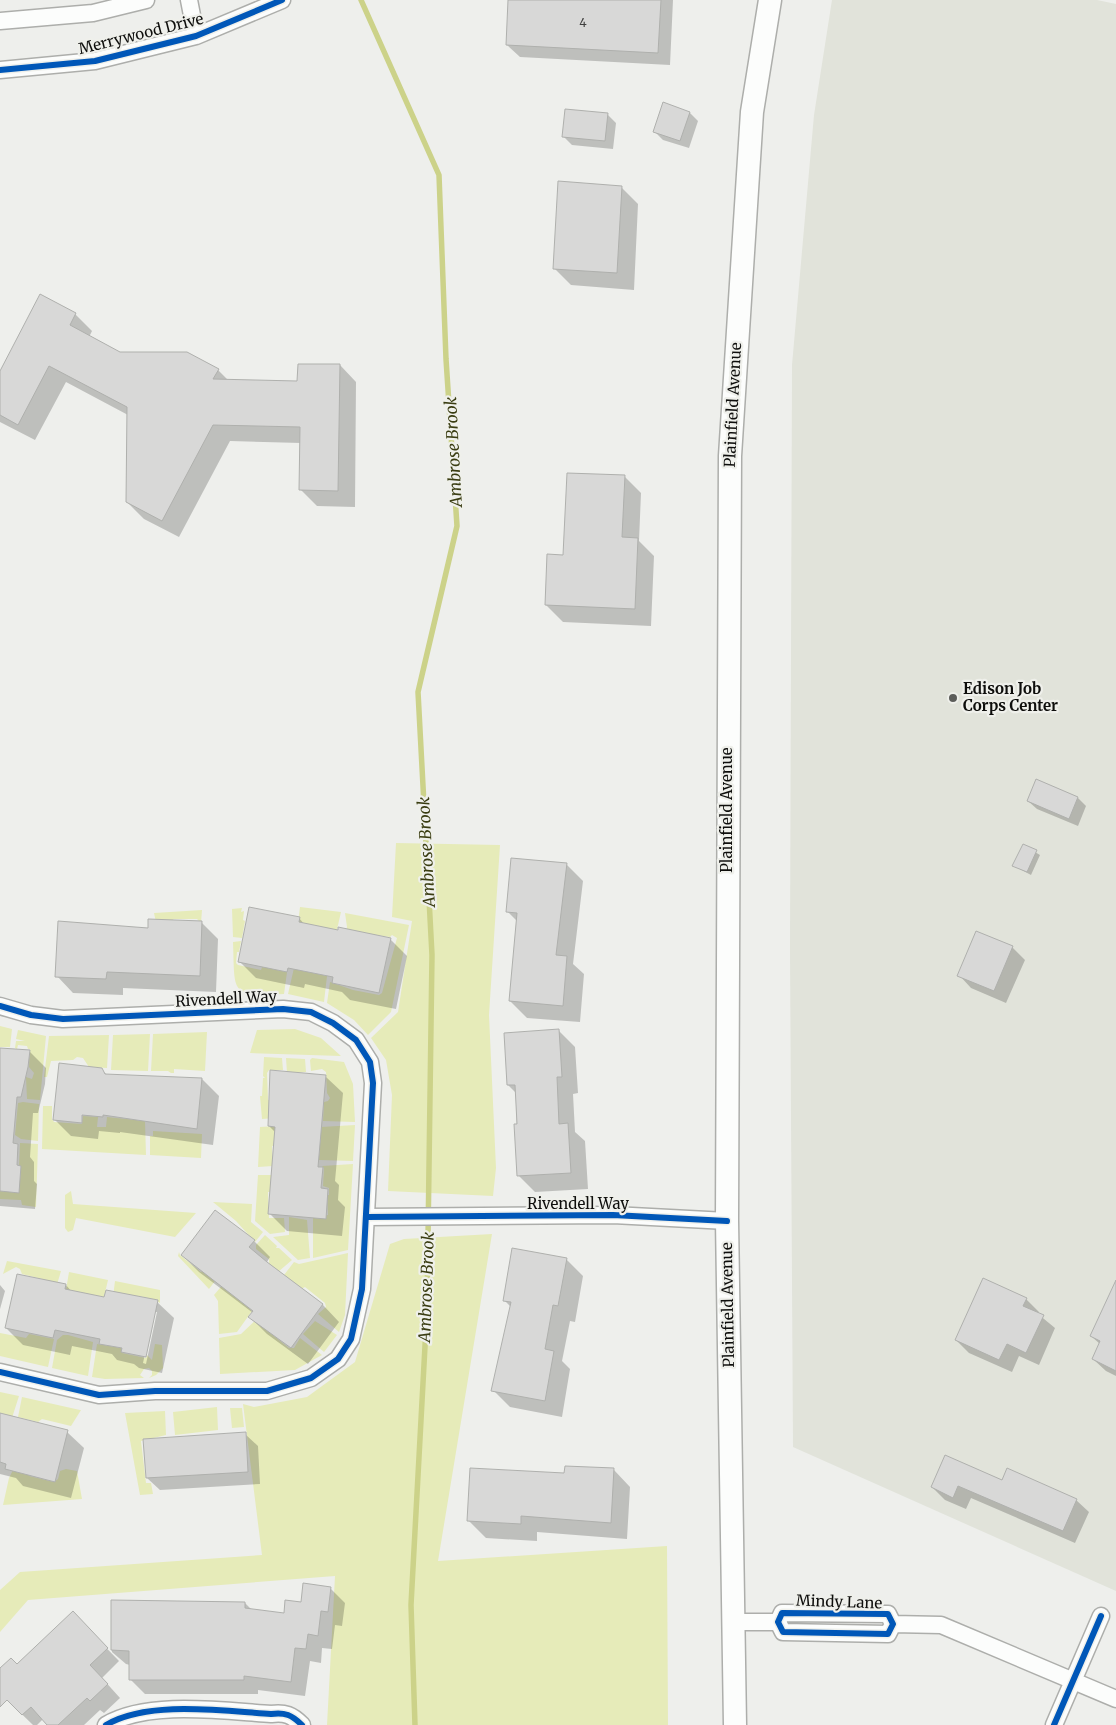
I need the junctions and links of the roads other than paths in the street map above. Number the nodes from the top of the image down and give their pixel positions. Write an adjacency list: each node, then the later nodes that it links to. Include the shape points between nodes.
1 (146, 0): 5 (street, via 93,14)
2 (189, 0): 6 (street)
3 (282, 0): 6 (street, Merrywood Drive)
4 (770, 0): 10 (main road, Plainfield Avenue, via 752,112 730,446)
5 (0, 21)
6 (196, 36): 7 (street, Merrywood Drive, via 95,61)
7 (0, 70)
8 (0, 1006): 9 (street, Rivendell Way, via 63,1019 282,1009 311,1012 333,1023 356,1040 370,1062 373,1083)
9 (368, 1216): 10 (street, Rivendell Way, via 612,1216); 11 (street, Rivendell Way, via 362,1289 350,1339 338,1359 311,1378 267,1391 99,1394)
10 (727, 1221): 13 (main road, Plainfield Avenue)
11 (0, 1372)
12 (1101, 1616): 14 (street)
13 (734, 1622): 14 (street, Mindy Lane, via 778,1622 783,1632 888,1634 893,1624 940,1625); 20 (main road, Plainfield Avenue)
14 (1074, 1680): 15 (street, Mindy Lane); 21 (street)
15 (1116, 1699)
16 (271, 1714): 17 (street, via 188,1708 121,1716); 18 (street, via 261,1718); 19 (street, via 283,1713)
17 (106, 1725)
18 (256, 1725)
19 (302, 1725)
20 (735, 1725)
21 (1054, 1725)

